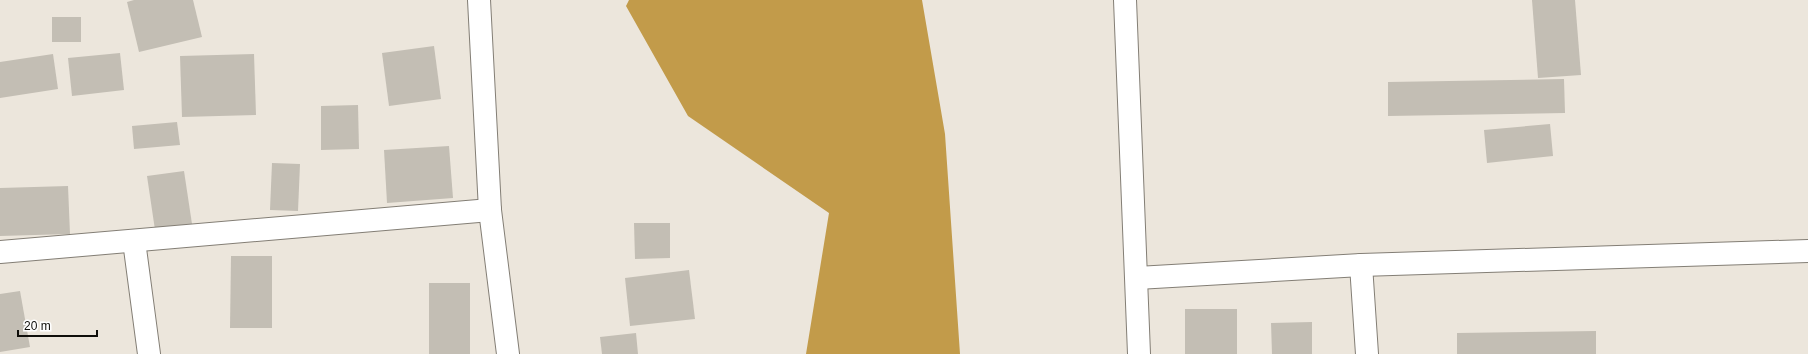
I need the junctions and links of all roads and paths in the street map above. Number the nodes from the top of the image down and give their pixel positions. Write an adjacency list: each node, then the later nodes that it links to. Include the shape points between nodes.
1 (479, 0): 3 (street)
2 (1126, 0): 8 (street)
3 (490, 210): 4 (street); 10 (street)
4 (134, 241): 6 (street); 9 (street)
5 (1808, 251): 7 (street)
6 (0, 252)
7 (1361, 265): 8 (street); 12 (street)
8 (1137, 278): 11 (street)
9 (149, 354)
10 (508, 354)
11 (1139, 354)
12 (1367, 354)

